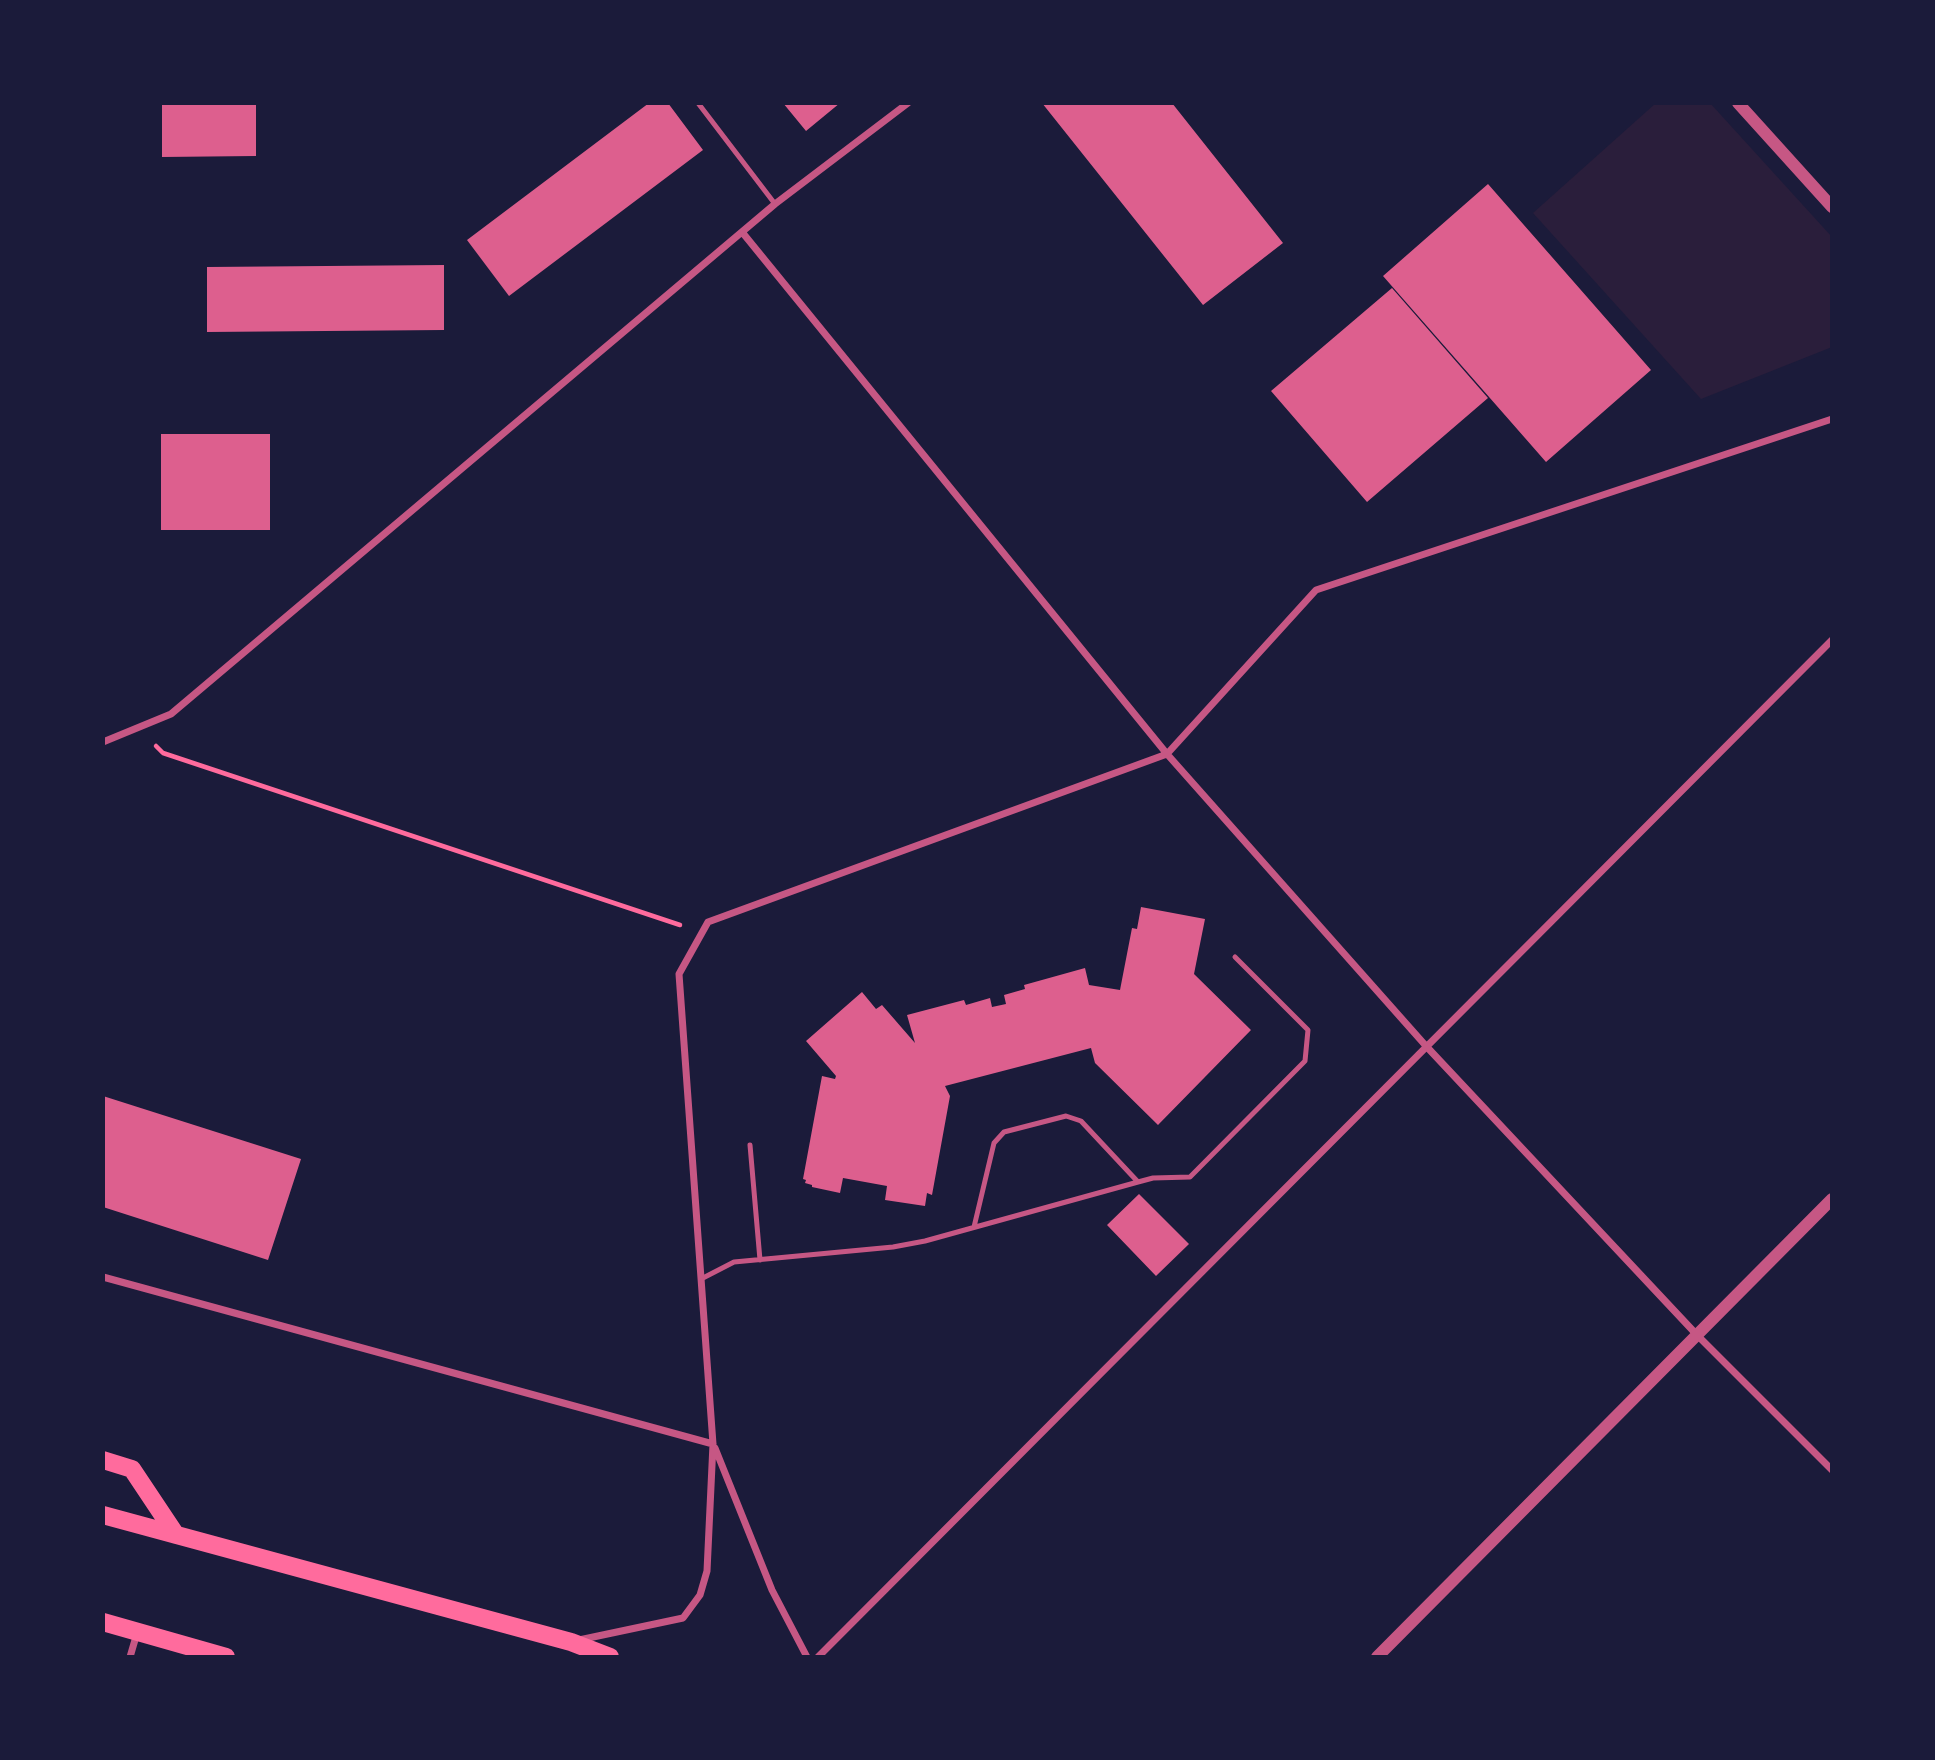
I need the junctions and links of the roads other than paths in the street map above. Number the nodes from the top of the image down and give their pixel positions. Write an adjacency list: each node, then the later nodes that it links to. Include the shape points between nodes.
1 (698, 103): 4 (lane)
2 (908, 103): 4 (street)
3 (1738, 103): 5 (street)
4 (775, 204): 6 (street)
5 (1832, 207)
6 (742, 232): 9 (street, via 171,714); 10 (street)
7 (1832, 419): 10 (street, via 1316,590)
8 (1832, 640): 12 (street)
9 (103, 743)
10 (1167, 754): 12 (street); 19 (street, via 708,922 679,974)
11 (1235, 957): 14 (lane, via 1308,1030 1306,1061 1190,1177)
12 (1426, 1046): 20 (street); 33 (street)
13 (750, 1145): 17 (lane)
14 (1138, 1182): 16 (lane); 16 (lane, via 1081,1121 1066,1116 1004,1132 994,1143)
15 (1832, 1199): 20 (street)
16 (974, 1227): 17 (lane, via 893,1247)
17 (760, 1260): 19 (lane, via 734,1262)
18 (103, 1277): 21 (street)
19 (701, 1279): 21 (street)
20 (1697, 1335): 23 (street); 34 (street)
21 (713, 1444): 28 (street, via 707,1571 700,1595 682,1618); 32 (street, via 772,1590)
22 (103, 1460): 25 (main road, via 132,1469)
23 (1832, 1470)
24 (103, 1516): 25 (main road)
25 (176, 1535): 28 (main road)
26 (103, 1622): 27 (main road)
27 (137, 1633): 29 (street); 30 (main road)
28 (571, 1642): 31 (main road)
29 (130, 1657)
30 (226, 1657)
31 (610, 1657)
32 (807, 1657)
33 (818, 1657)
34 (1377, 1657)

